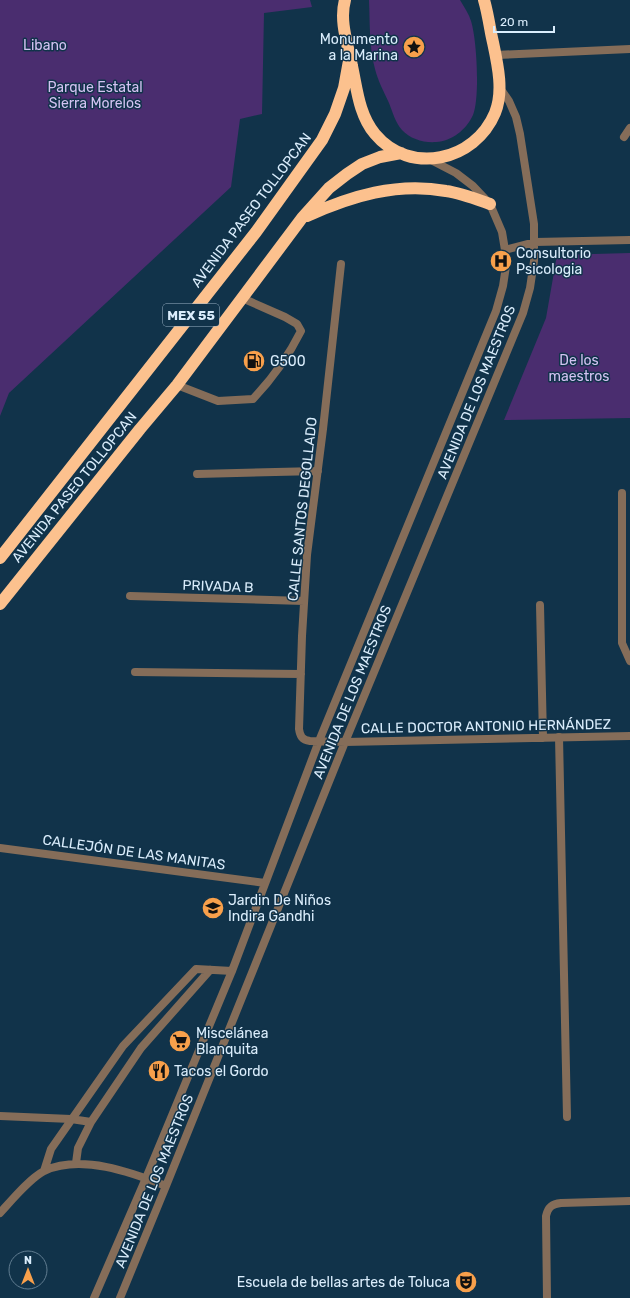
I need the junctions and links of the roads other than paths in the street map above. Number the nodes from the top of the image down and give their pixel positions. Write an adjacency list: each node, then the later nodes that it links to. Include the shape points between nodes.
1 (345, 0): 4 (highway, via 344,24)
2 (484, 0): 5 (highway)
3 (630, 49): 5 (street)
4 (350, 55): 9 (highway, via 360,106 366,121 375,135); 22 (highway, AVENIDA PASEO TOLLOPCAN / MEX 55, via 344,88 322,140 256,232)
5 (496, 55): 6 (highway)
6 (499, 87): 10 (highway, via 495,113 486,130 466,148 454,154); 14 (street, AVENIDA DE LOS MAESTROS, via 509,101 520,134)
7 (630, 128): 8 (street)
8 (624, 137)
9 (400, 153): 10 (highway); 12 (highway, AVENIDA PASEO TOLLOPCAN / MEX 55, via 362,164 329,188)
10 (428, 159): 11 (street, AVENIDA DE LOS MAESTROS, via 456,173)
11 (490, 204): 12 (highway, via 446,191 424,188 391,189 356,197); 15 (street, AVENIDA DE LOS MAESTROS, via 502,232)
12 (302, 218): 17 (highway, AVENIDA PASEO TOLLOPCAN / MEX 55)
13 (630, 240): 14 (street)
14 (535, 242): 15 (street); 34 (street, AVENIDA DE LOS MAESTROS, via 530,288 523,313)
15 (505, 250): 33 (street, AVENIDA DE LOS MAESTROS, via 504,286 496,311)
16 (341, 264): 19 (street, CALLE SANTOS DEGOLLADO)
17 (242, 298): 18 (highway, AVENIDA PASEO TOLLOPCAN / MEX 55); 18 (street, via 285,317 297,324 301,331 280,366 253,399 218,400)
18 (177, 385): 25 (highway, AVENIDA PASEO TOLLOPCAN / MEX 55)
19 (318, 472): 20 (street); 24 (street, CALLE SANTOS DEGOLLADO)
20 (197, 474)
21 (622, 493): 27 (street, via 622,642)
22 (0, 558)
23 (130, 596): 24 (street, PRIVADA B)
24 (304, 601): 29 (street, CALLE SANTOS DEGOLLADO)
25 (0, 604)
26 (540, 605): 32 (street)
27 (630, 661)
28 (134, 672): 29 (street)
29 (301, 674): 33 (street, CALLE SANTOS DEGOLLADO, via 300,733 304,740)
30 (630, 736): 31 (street, CALLE DOCTOR ANTONIO HERNÁNDEZ)
31 (559, 737): 32 (street, CALLE DOCTOR ANTONIO HERNÁNDEZ); 40 (street)
32 (542, 738): 34 (street, CALLE DOCTOR ANTONIO HERNÁNDEZ)
33 (319, 741): 34 (street, CALLE DOCTOR ANTONIO HERNÁNDEZ); 36 (street, AVENIDA DE LOS MAESTROS)
34 (344, 742): 46 (street, AVENIDA DE LOS MAESTROS)
35 (0, 848): 36 (street, CALLEJÓN DE LAS MANITAS)
36 (265, 883): 38 (street, AVENIDA DE LOS MAESTROS)
37 (210, 970): 38 (street); 41 (street, via 196,970 123,1046); 42 (street, via 141,1048)
38 (232, 971): 45 (street, AVENIDA DE LOS MAESTROS)
39 (0, 1116): 41 (street)
40 (567, 1117)
41 (71, 1119): 42 (street); 44 (street, via 51,1148)
42 (91, 1122): 43 (street, via 78,1148)
43 (76, 1163): 44 (street); 45 (street, via 95,1165)
44 (44, 1171): 48 (street)
45 (146, 1178): 46 (street); 49 (street, AVENIDA DE LOS MAESTROS)
46 (166, 1186): 50 (street, AVENIDA DE LOS MAESTROS)
47 (630, 1201): 51 (street, via 561,1203 554,1204 547,1210)
48 (0, 1214)
49 (94, 1298)
50 (120, 1298)
51 (547, 1298)

